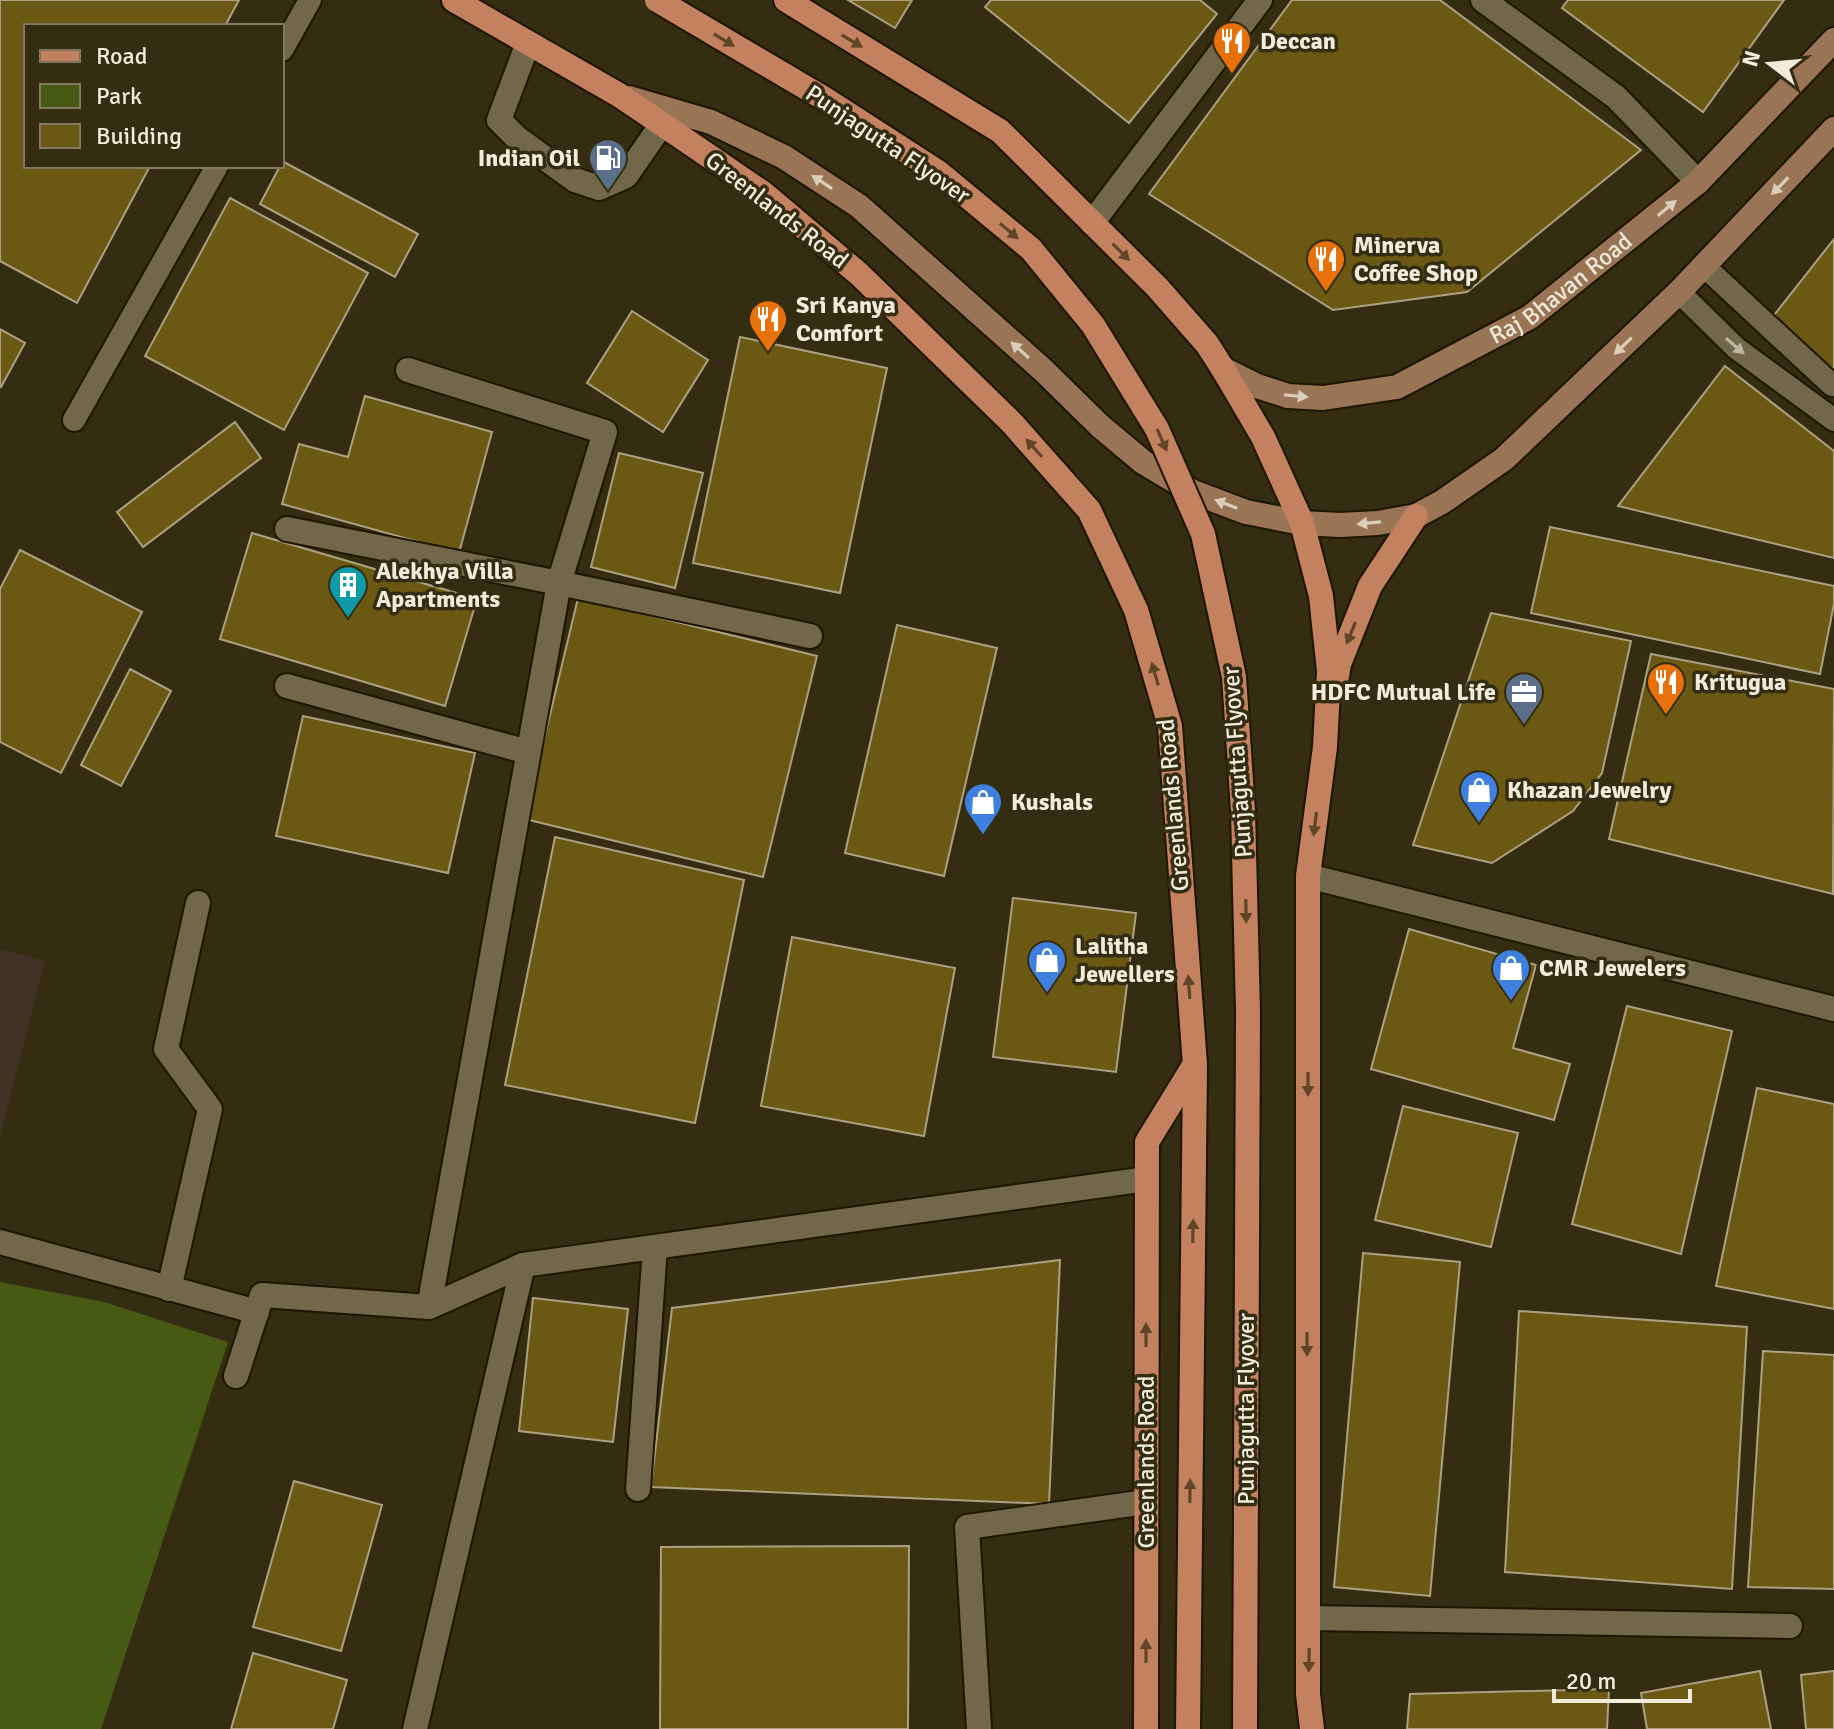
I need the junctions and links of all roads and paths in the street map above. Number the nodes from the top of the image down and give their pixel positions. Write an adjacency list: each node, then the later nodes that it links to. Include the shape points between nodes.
1 (310, 0): 9 (lane)
2 (454, 0): 8 (main road, Greenlands Road)
3 (657, 0): 51 (main road, Punjagutta Flyover, one-way to 51, bridge, via 938,172 1031,249 1093,325 1157,429 1203,534 1234,677 1243,811 1248,1012)
4 (786, 0): 15 (main road, one-way to 15, via 1000,131)
5 (1260, 0): 15 (street)
6 (1483, 0): 14 (street, via 1616,97)
7 (1834, 40): 14 (main road, Raj Bhavan Road)
8 (528, 43): 10 (main road, Greenlands Road); 11 (street, via 499,120 575,180 599,188 626,176)
9 (284, 46)
10 (619, 95): 11 (main road, Greenlands Road); 24 (main road, Greenlands Road, one-way to 10, via 1246,512 1193,492 1143,462 859,206 784,157 711,122)
11 (662, 124): 34 (main road, Greenlands Road, one-way to 11, via 1170,726 1136,610 1089,510 1012,423 859,274 763,193)
12 (1834, 129): 16 (main road, one-way to 16)
13 (216, 168): 21 (lane)
14 (1698, 182): 18 (main road, Raj Bhavan Road, one-way to 14, via 1288,396 1323,398 1397,387 1530,317)
15 (1092, 223): 18 (main road, one-way to 18, via 1157,287)
16 (1704, 266): 17 (main road); 20 (lane)
17 (1679, 292): 22 (lane, one-way to 22, via 1736,348); 23 (main road, one-way to 23, via 1504,459)
18 (1223, 369): 24 (main road, via 1263,437)
19 (408, 370): 26 (street, via 605,432)
20 (1834, 384)
21 (74, 420)
22 (1834, 420)
23 (1416, 516): 24 (main road, one-way to 24, via 1378,523); 29 (main road, one-way to 29, via 1370,586 1339,664)
24 (1302, 523): 29 (main road, via 1321,596 1329,671)
25 (287, 529): 26 (street)
26 (559, 583): 27 (street); 30 (street)
27 (810, 636)
28 (287, 686): 30 (street)
29 (1325, 747): 31 (main road, one-way to 31)
30 (528, 752): 40 (street)
31 (1308, 876): 33 (street); 45 (main road, one-way to 45)
32 (198, 903): 39 (street, via 166,1049 210,1109)
33 (1834, 1009)
34 (1195, 1065): 35 (main road, Greenlands Road, via 1147,1142); 50 (main road, one-way to 34)
35 (1147, 1179): 37 (street); 44 (main road, Greenlands Road, one-way to 35)
36 (0, 1242): 39 (street)
37 (655, 1247): 38 (street); 43 (street)
38 (523, 1265): 40 (street); 47 (street)
39 (169, 1289): 41 (street)
40 (429, 1307): 41 (street, via 262,1295)
41 (257, 1312): 42 (street)
42 (236, 1376)
43 (638, 1489)
44 (1146, 1502): 48 (street, via 967,1527); 49 (main road, Greenlands Road, one-way to 44)
45 (1309, 1618): 46 (street); 52 (main road, one-way to 52)
46 (1790, 1626)
47 (415, 1729)
48 (979, 1729)
49 (1146, 1729)
50 (1188, 1729)
51 (1245, 1729)
52 (1312, 1729)

